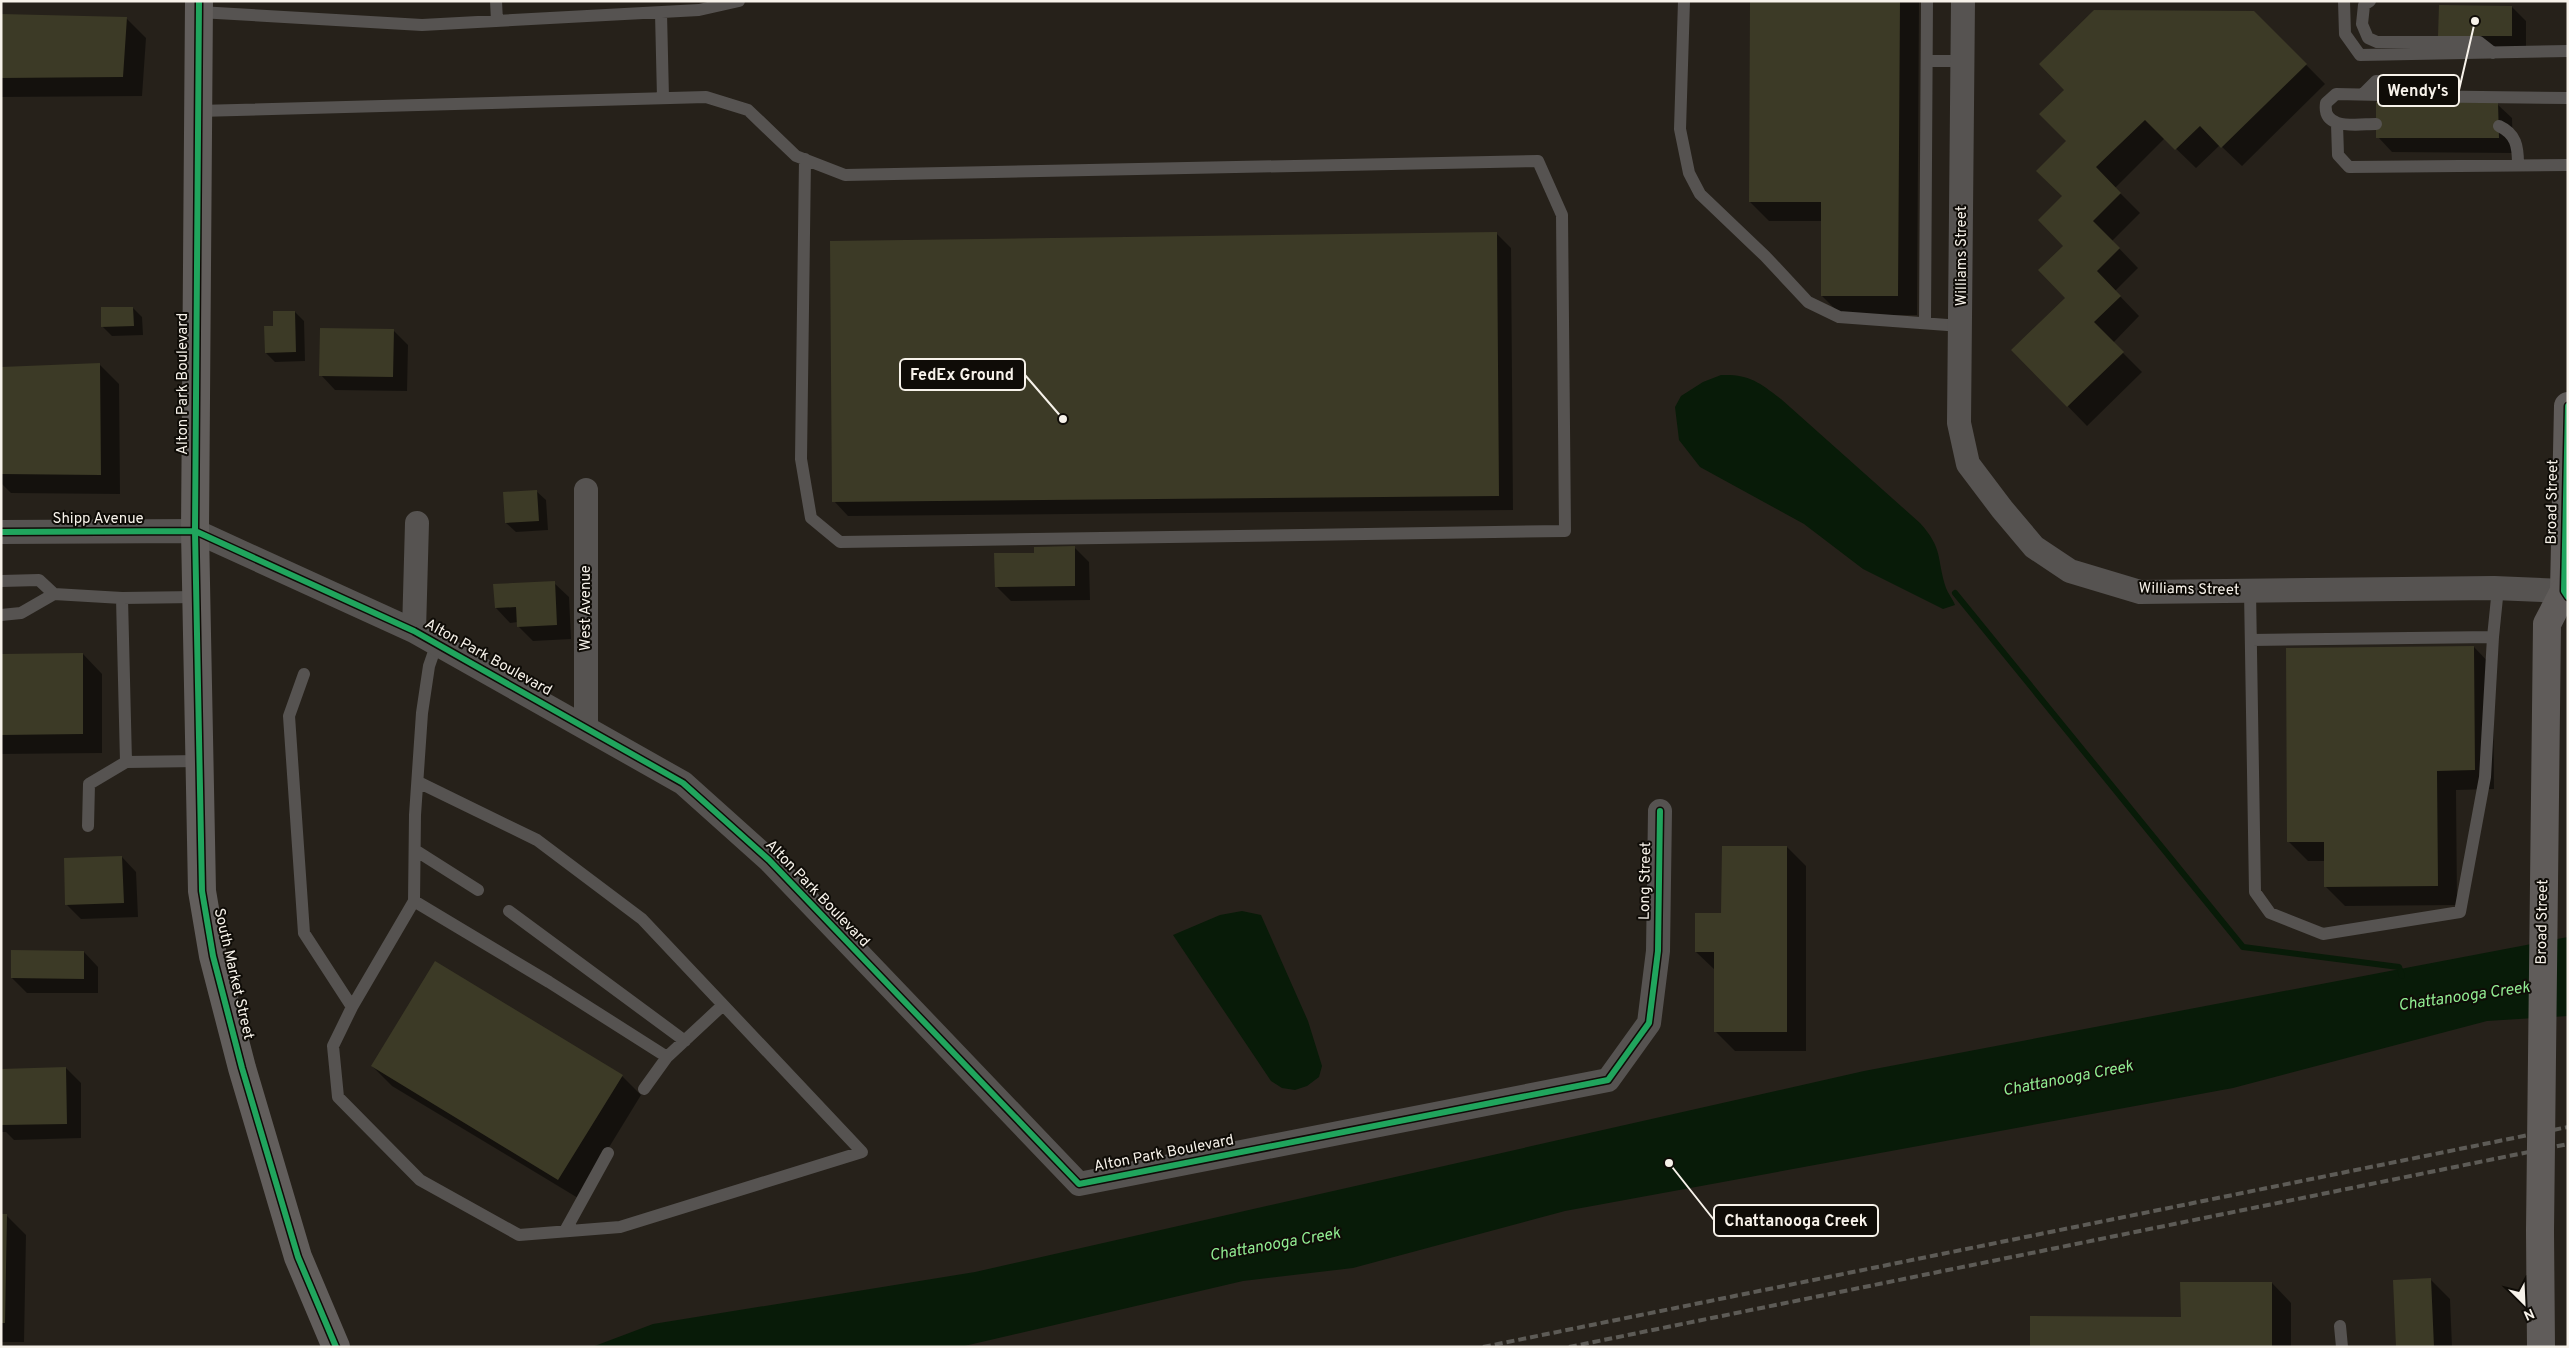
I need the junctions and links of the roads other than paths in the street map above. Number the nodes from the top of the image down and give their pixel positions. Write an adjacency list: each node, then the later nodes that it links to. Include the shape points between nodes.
1 (496, 1): 10 (lane)
2 (739, 1): 9 (lane, via 699,10)
3 (1684, 1): 28 (lane, via 1680,129 1690,173 1700,194 1808,302 1839,317)
4 (1927, 1): 13 (lane)
5 (1963, 1): 14 (street, Williams Street)
6 (2344, 1): 12 (lane, via 2345,34 2360,55)
7 (2370, 1): 12 (lane, via 2364,4 2362,24 2368,38 2377,42 2478,42)
8 (199, 6): 10 (lane, via 422,25); 21 (main road, Alton Park Boulevard)
9 (661, 13): 10 (lane); 19 (lane)
10 (497, 21)
11 (2568, 52): 12 (lane)
12 (2493, 53)
13 (1927, 61): 14 (lane); 28 (lane)
14 (1963, 62): 29 (street, Williams Street)
15 (2363, 94): 16 (lane); 17 (lane, via 2376,82 2408,83); 22 (lane, via 2336,94 2327,99 2326,114)
16 (2382, 95)
17 (2421, 95): 18 (lane); 20 (lane)
18 (2400, 96)
19 (663, 98): 21 (lane); 25 (lane, via 706,97 748,110 796,156)
20 (2568, 98)
21 (198, 111): 33 (main road, Alton Park Boulevard)
22 (2337, 124): 23 (lane); 26 (lane, via 2338,155 2349,167)
23 (2376, 124)
24 (2499, 126): 26 (lane, via 2513,136)
25 (805, 159): 25 (lane, via 801,459 811,518 840,542 1565,531 1562,215 1538,162 845,175)
26 (2518, 164): 27 (lane)
27 (2568, 164)
28 (1925, 323): 29 (lane)
29 (1961, 326): 37 (street, Williams Street, via 1959,423 1968,464 2034,546 2070,572 2140,592)
30 (2568, 406): 39 (main road, Broad Street)
31 (586, 490): 48 (street, West Avenue)
32 (417, 522): 43 (street)
33 (195, 531): 34 (street, Shipp Avenue); 40 (main road, South Market Street); 43 (street, Alton Park Boulevard)
34 (1, 532)
35 (1, 581): 38 (lane, via 39,580)
36 (2498, 588): 37 (street, Williams Street); 39 (street, Williams Street); 44 (lane)
37 (2250, 591): 45 (lane)
38 (54, 594): 41 (lane); 42 (lane, via 21,613)
39 (2566, 594): 69 (main road, Broad Street, bridge, via 2547,624)
40 (196, 597): 41 (lane); 49 (main road, South Market Street)
41 (122, 598): 50 (lane)
42 (1, 615)
43 (414, 631): 46 (street, Alton Park Boulevard)
44 (2493, 637): 45 (lane); 45 (lane, via 2485,777 2460,912 2323,934 2270,913 2255,892)
45 (2251, 640)
46 (436, 643): 48 (street, Alton Park Boulevard); 51 (lane, via 422,713)
47 (304, 674): 60 (lane, via 289,716 304,933)
48 (586, 726): 58 (street, Alton Park Boulevard, via 683,783 769,860 1079,1184 1608,1080 1649,1023)
49 (200, 761): 50 (lane); 67 (main road, South Market Street, via 202,891 213,956 242,1068 298,1257)
50 (126, 762): 53 (lane, via 90,784)
51 (418, 782): 54 (lane); 59 (lane, via 537,840 642,919)
52 (1660, 811): 58 (street, Long Street)
53 (88, 826)
54 (415, 850): 55 (lane); 56 (lane)
55 (478, 890)
56 (414, 901): 60 (lane); 62 (lane)
57 (509, 911): 61 (lane)
58 (1658, 951)
59 (723, 1005): 61 (lane); 65 (lane, via 862,1152 620,1227)
60 (352, 1007): 65 (lane, via 332,1046 338,1097 420,1180 519,1235)
61 (685, 1041): 62 (lane)
62 (667, 1057): 63 (lane)
63 (644, 1089)
64 (608, 1153): 65 (lane)
65 (565, 1231)
66 (2340, 1326): 68 (lane)
67 (336, 1347)
68 (2342, 1347)
69 (2541, 1347)

